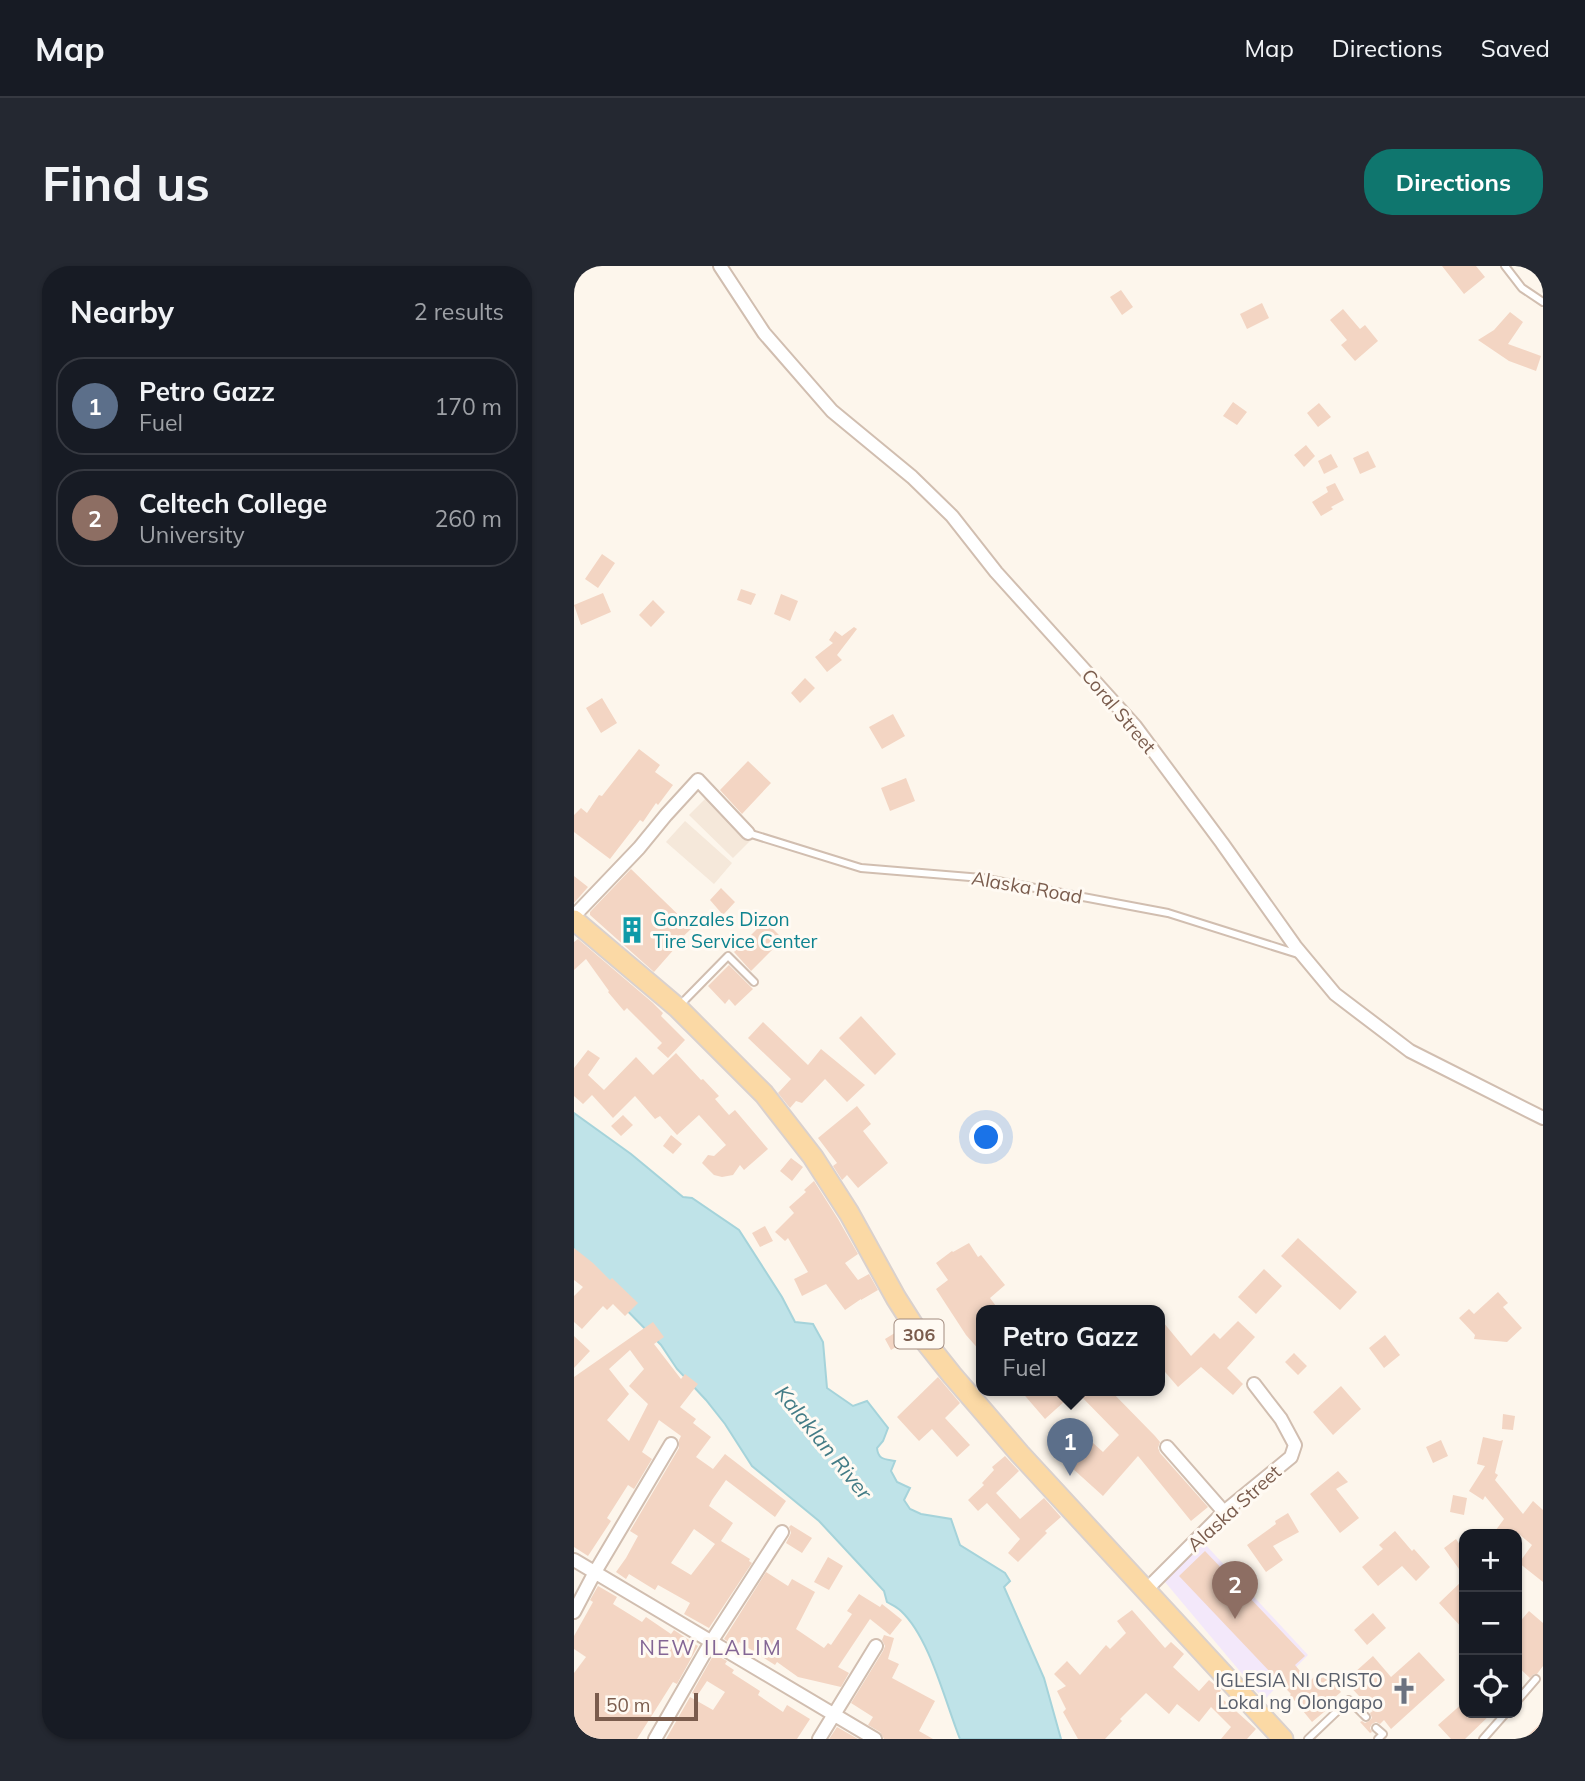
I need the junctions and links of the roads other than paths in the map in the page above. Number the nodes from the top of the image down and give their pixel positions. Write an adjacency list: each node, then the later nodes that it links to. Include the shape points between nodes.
1 (720, 266): 6 (street, Coral Street, via 764,333 832,411 952,516 996,572 1135,726)
2 (1505, 266): 3 (lane, via 1522,288)
3 (1543, 302)
4 (748, 833): 5 (street, via 698,780); 6 (lane, Alaska Road, via 861,868 982,878 1168,913)
5 (576, 924): 8 (main road, 306)
6 (1303, 956): 9 (street, Coral Street, via 1335,994 1410,1051)
7 (754, 982): 8 (lane, via 728,956)
8 (678, 1008): 17 (main road, 306, via 764,1094 813,1157 917,1331 953,1376)
9 (1543, 1118)
10 (1254, 1384): 13 (street, Alaska Street, via 1296,1445 1291,1457)
11 (671, 1444): 16 (street)
12 (1167, 1447): 13 (street)
13 (1224, 1512): 17 (street, Alaska Street)
14 (782, 1532): 19 (street)
15 (574, 1560): 16 (street)
16 (595, 1572): 18 (street); 19 (street)
17 (1145, 1591): 27 (main road, 306)
18 (574, 1612)
19 (711, 1642): 23 (street); 28 (street)
20 (876, 1646): 23 (street)
21 (1536, 1679): 22 (lane)
22 (1522, 1695)
23 (834, 1713): 29 (street); 30 (street)
24 (1366, 1717): 31 (lane, via 1349,1700)
25 (1502, 1718): 33 (lane)
26 (1376, 1728): 32 (lane, via 1383,1734)
27 (1273, 1736)
28 (655, 1739)
29 (819, 1739)
30 (875, 1739)
31 (1308, 1739)
32 (1378, 1739)
33 (1483, 1739)

